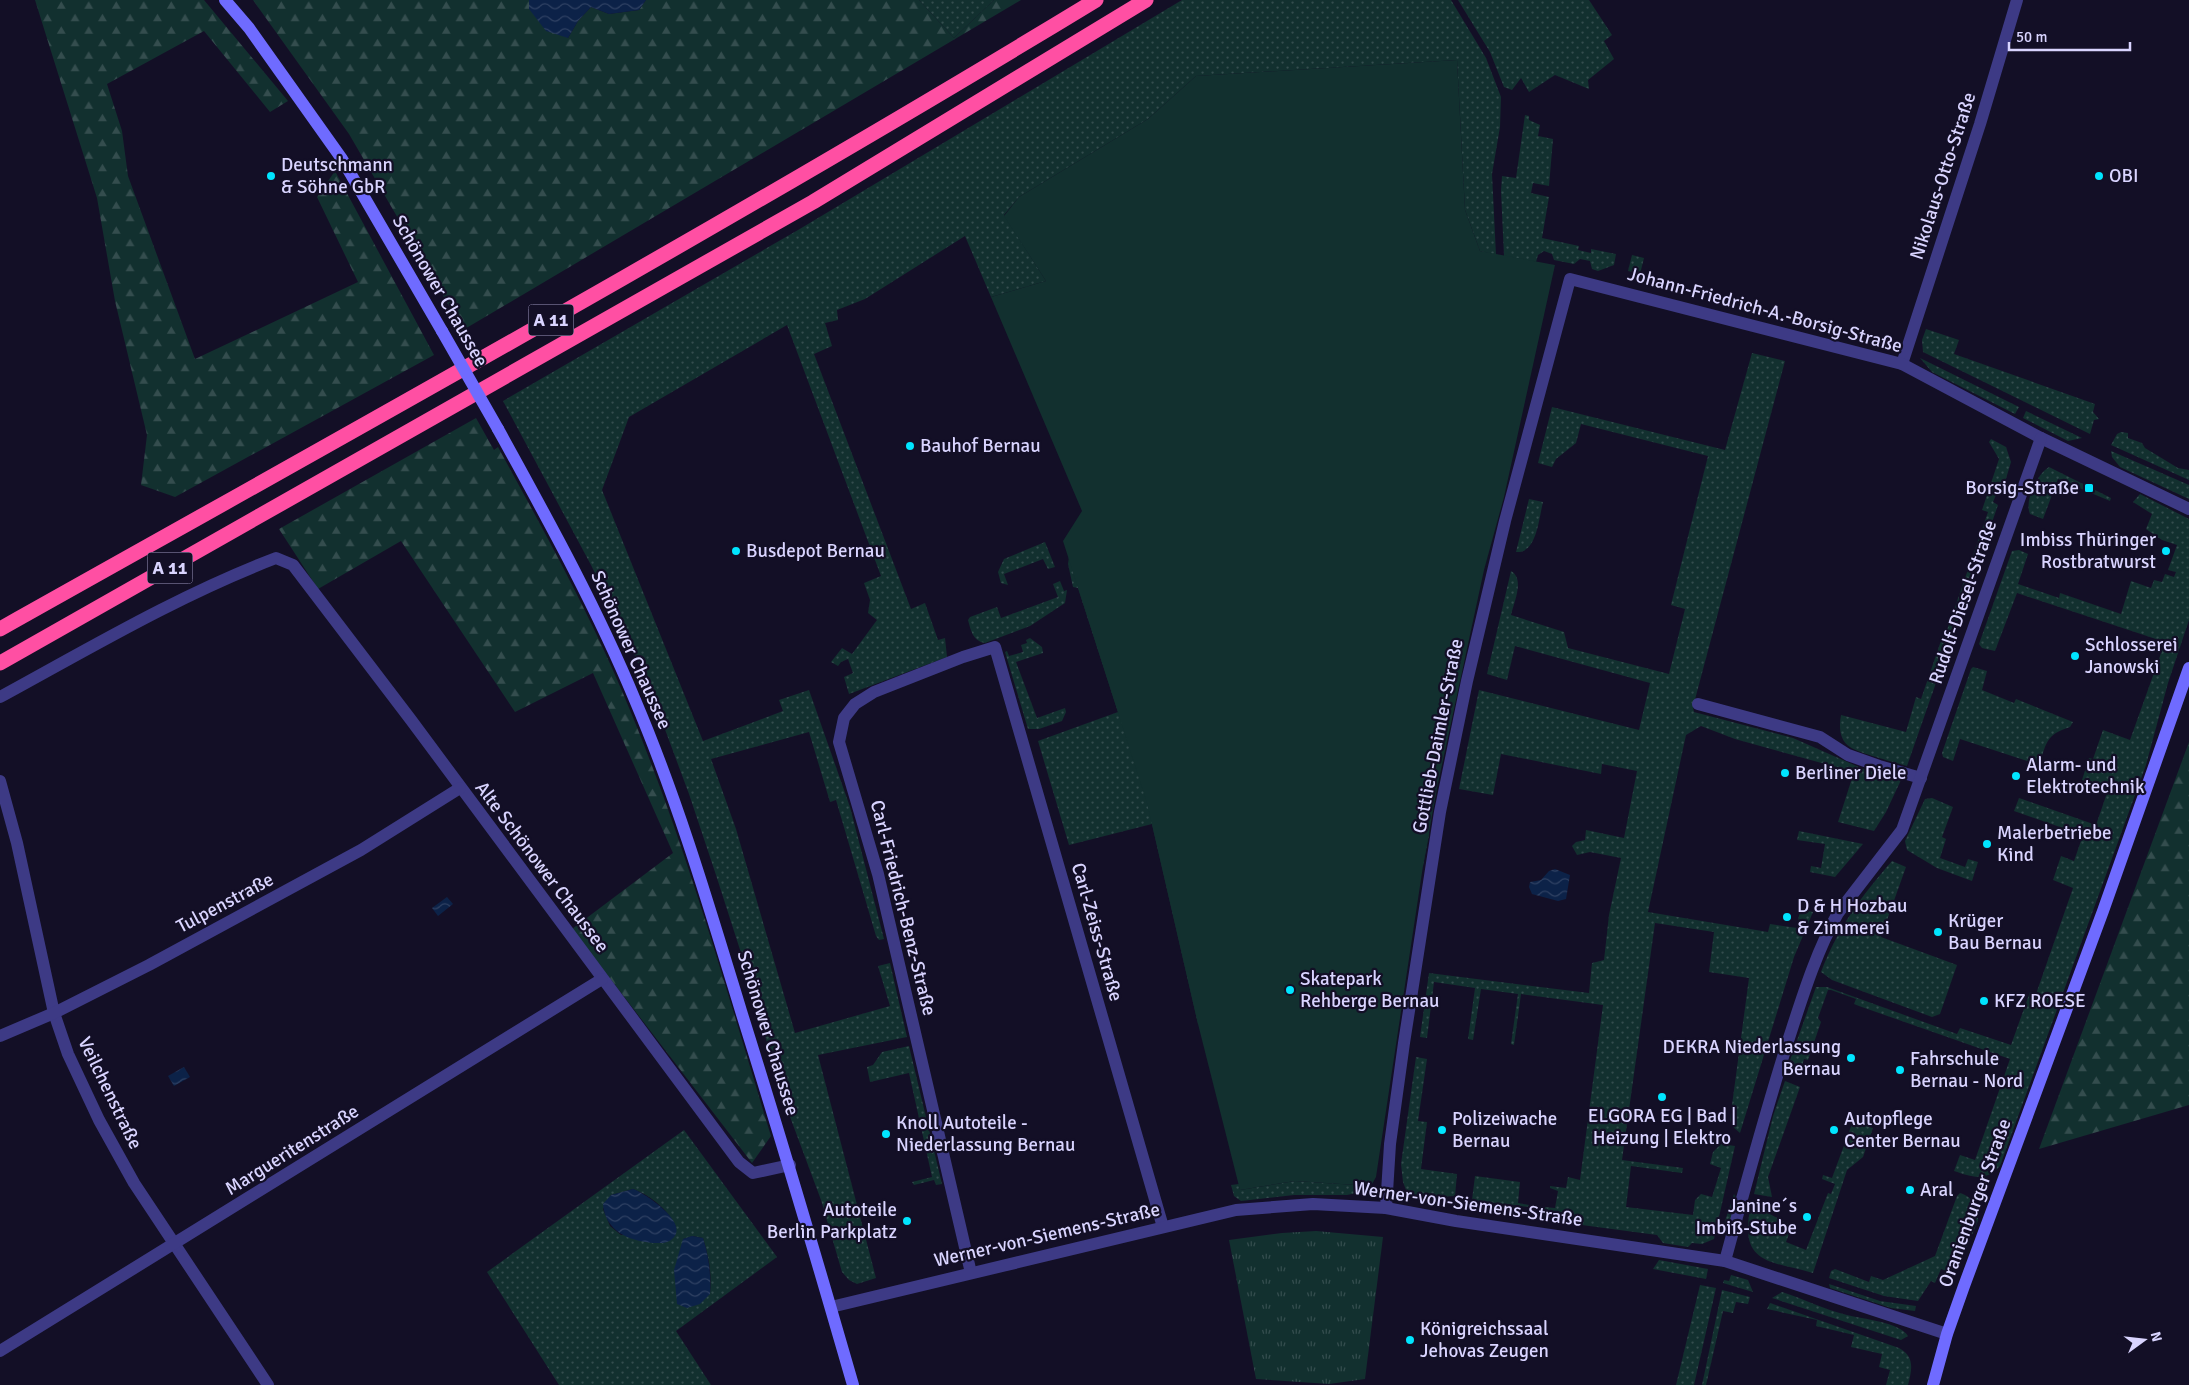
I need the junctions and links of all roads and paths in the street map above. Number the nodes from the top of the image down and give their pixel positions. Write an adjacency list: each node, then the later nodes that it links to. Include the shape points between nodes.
1 (225, 0): 21 (main road, Schönower Chaussee, bridge, via 249,28 342,159 498,430 585,590 636,700 698,871)
2 (1096, 0): 9 (highway, A 11, via 616,284)
3 (1146, 0): 11 (highway, A 11, via 813,202)
4 (2017, 0): 6 (street, Nikolaus-Otto-Straße)
5 (1570, 279): 6 (street, Johann-Friedrich-A.-Borsig-Straße); 22 (street, Gottlieb-Daimler-Straße, via 1505,520 1442,803 1390,1144)
6 (1902, 364): 7 (street, Johann-Friedrich-A.-Borsig-Straße)
7 (2041, 438): 8 (street, Johann-Friedrich-A.-Borsig-Straße); 15 (street, Rudolf-Diesel-Straße)
8 (2189, 509)
9 (0, 629)
10 (995, 647): 23 (street, Carl-Zeiss-Straße); 26 (street, Carl-Friedrich-Benz-Straße, via 874,692 855,704 844,718 840,742 878,874)
11 (0, 663)
12 (2189, 668): 28 (main road, Oranienburger Straße)
13 (0, 697): 17 (street, Alte Schönower Chaussee, via 190,595 276,558 293,565)
14 (1698, 704): 15 (street, via 1820,737 1848,755)
15 (1921, 778): 25 (street, Rudolf-Diesel-Straße, via 1902,830 1850,894 1831,926 1779,1070)
16 (0, 781): 19 (street, Veilchenstraße, via 18,843)
17 (460, 788): 18 (street, Alte Schönower Chaussee); 19 (street, Tulpenstraße, via 361,850)
18 (602, 979): 21 (street, Alte Schönower Chaussee, via 739,1162 753,1173); 24 (street, Margueritenstraße)
19 (54, 1013): 20 (street, Tulpenstraße); 24 (street, Veilchenstraße, via 68,1054 99,1120 134,1183)
20 (0, 1036)
21 (790, 1166): 27 (main road, Schönower Chaussee)
22 (1386, 1208): 23 (street, Werner-von-Siemens-Straße, via 1284,1205 1236,1210); 25 (street, Werner-von-Siemens-Straße)
23 (1163, 1227): 26 (street, Werner-von-Siemens-Straße)
24 (175, 1244): 29 (street, Margueritenstraße); 30 (street, Veilchenstraße)
25 (1725, 1261): 28 (street, Werner-von-Siemens-Straße)
26 (971, 1273): 27 (street, Werner-von-Siemens-Straße)
27 (831, 1307): 31 (main road, Schönower Chaussee)
28 (1947, 1334): 32 (main road, Oranienburger Straße)
29 (0, 1351)
30 (268, 1385)
31 (853, 1385)
32 (1933, 1385)

